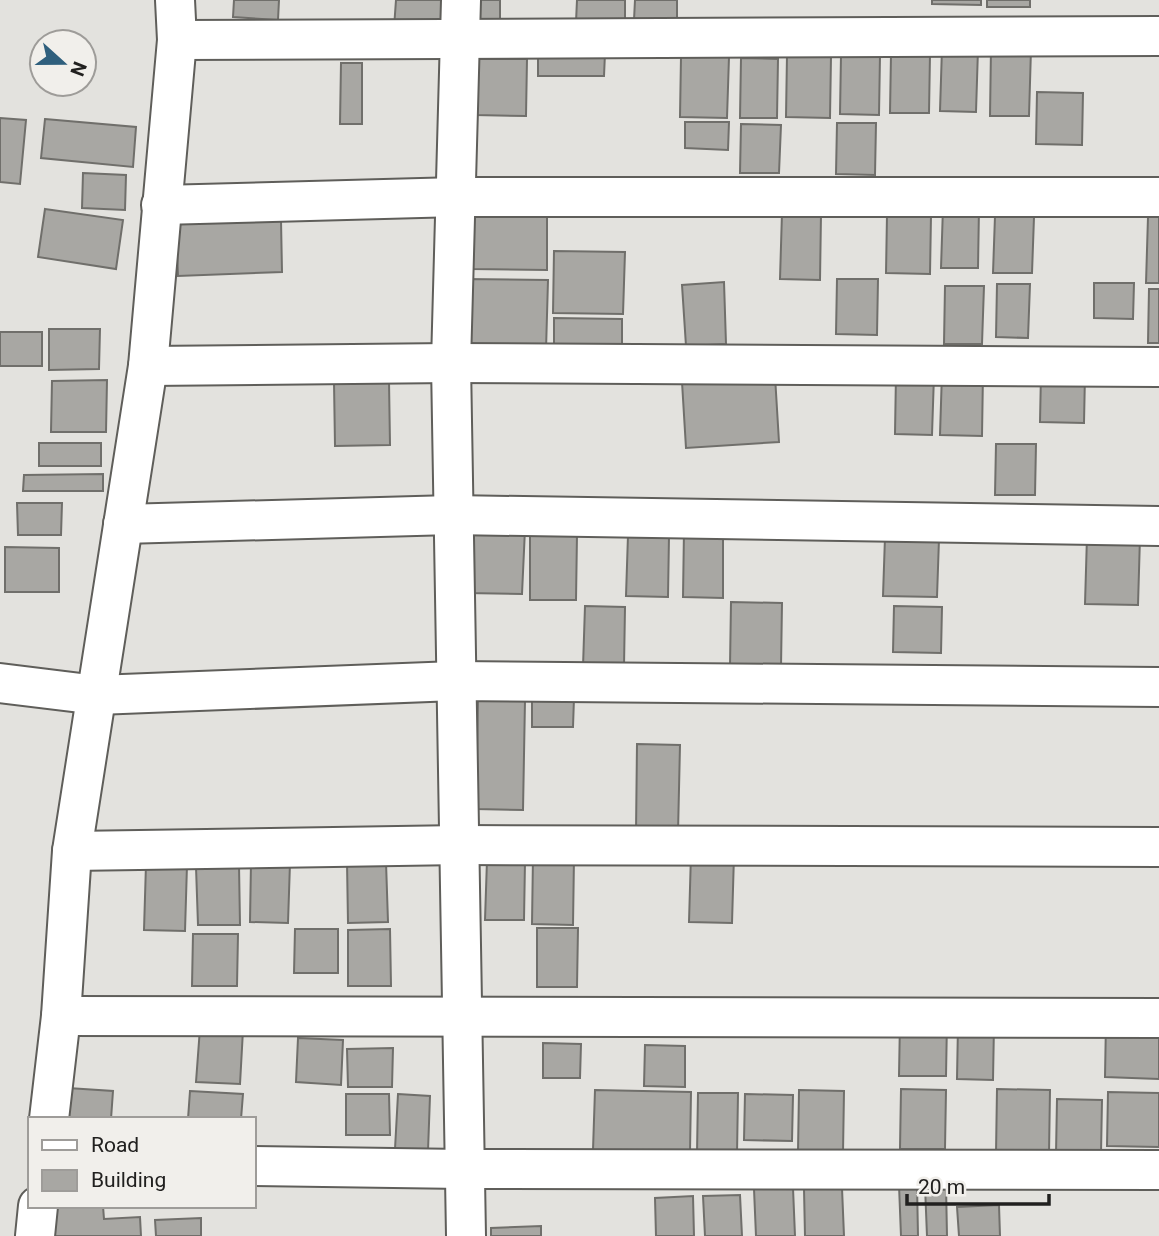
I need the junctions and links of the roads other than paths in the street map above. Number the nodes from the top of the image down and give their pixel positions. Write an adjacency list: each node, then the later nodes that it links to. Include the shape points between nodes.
1 (175, 0): 4 (street)
2 (462, 18): 3 (street); 4 (street); 5 (street)
3 (1159, 36)
4 (177, 40): 7 (street)
5 (458, 197): 6 (street); 7 (street); 8 (street)
6 (1159, 197)
7 (161, 205): 9 (street)
8 (452, 363): 9 (street); 10 (street); 11 (street)
9 (148, 366): 12 (street)
10 (1159, 366)
11 (452, 515): 12 (street); 13 (street); 14 (street)
12 (123, 524): 17 (street)
13 (1159, 526)
14 (455, 681): 16 (street); 17 (street); 18 (street)
15 (0, 683): 17 (street)
16 (1159, 687)
17 (97, 695): 20 (street)
18 (461, 845): 19 (street); 20 (street); 22 (street)
19 (1159, 847)
20 (72, 851): 21 (street)
21 (61, 1016): 22 (street); 24 (street)
22 (461, 1017): 23 (street); 26 (street)
23 (1159, 1018)
24 (49, 1117)
25 (256, 1166): 26 (street)
26 (463, 1169): 27 (street); 30 (street)
27 (1159, 1170)
28 (38, 1208): 29 (street)
29 (35, 1236)
30 (466, 1236)

